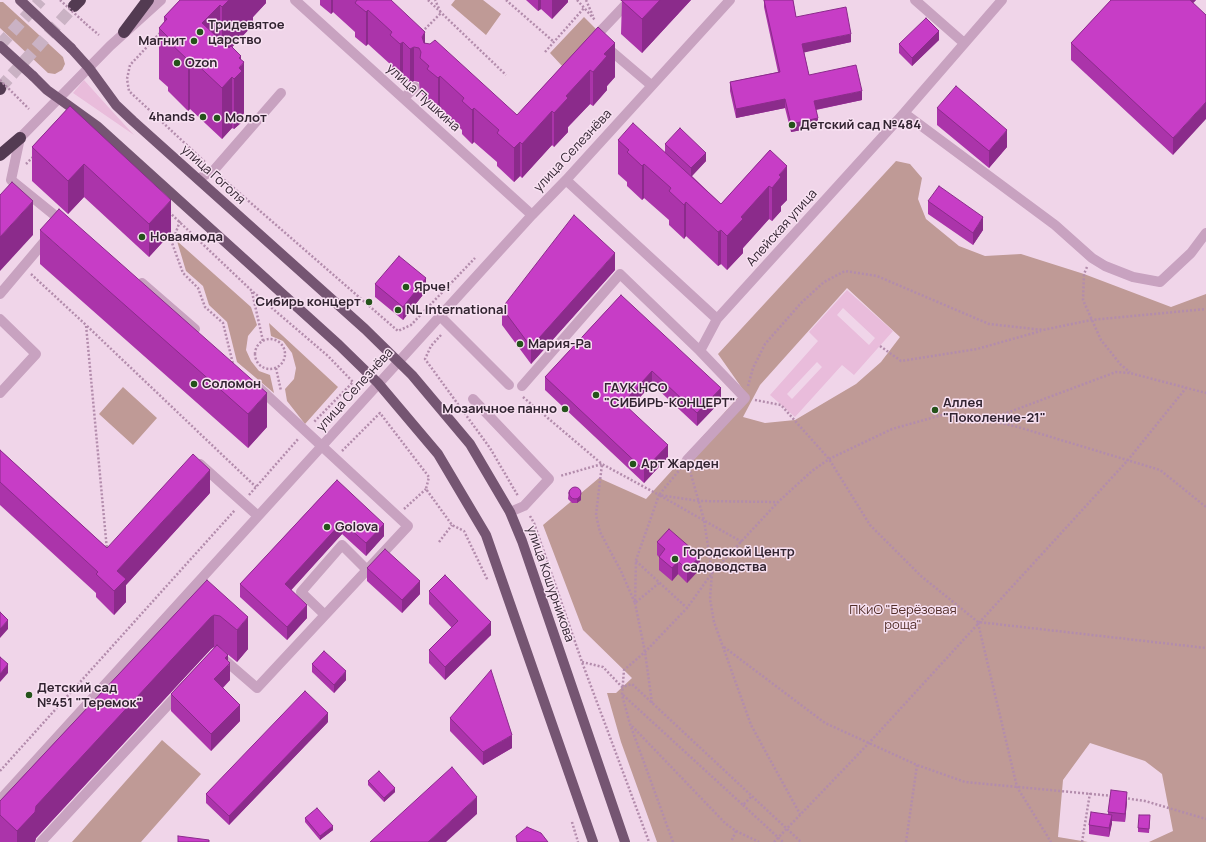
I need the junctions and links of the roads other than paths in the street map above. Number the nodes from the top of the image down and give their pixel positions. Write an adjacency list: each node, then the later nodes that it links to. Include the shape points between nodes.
1 (20, 0): 12 (main road, улица Гоголя, bridge)
2 (148, 0): 9 (highway)
3 (161, 0): 9 (street)
4 (295, 0): 17 (street, улица Пушкина)
5 (630, 0): 13 (street, via 593,40)
6 (730, 0): 13 (street, улица Селезнёва)
7 (915, 0): 10 (street)
8 (1002, 0): 10 (street, Алейская улица)
9 (124, 32): 12 (street)
10 (964, 43): 18 (street, Алейская улица)
11 (0, 46): 16 (main road, bridge)
12 (89, 68): 16 (street); 22 (main road, улица Гоголя, via 116,105)
13 (651, 85): 23 (street, улица Селезнёва)
14 (415, 87): 17 (street)
15 (281, 93): 22 (street, via 214,170)
16 (59, 98): 19 (street); 37 (main road, via 97,126)
17 (404, 98): 24 (street, улица Пушкина)
18 (904, 113): 27 (street, via 1054,225 1092,258 1132,277 1160,282 1191,253); 32 (street, Алейская улица)
19 (20, 138): 20 (highway); 21 (street); 25 (street, via 11,180)
20 (0, 155)
21 (0, 160)
22 (198, 179): 35 (main road, улица Гоголя)
23 (566, 180): 24 (street, улица Селезнёва); 32 (street)
24 (532, 215): 30 (street, улица Селезнёва)
25 (62, 221): 26 (street); 29 (street)
26 (74, 230)
27 (1206, 233)
28 (135, 278): 33 (street, via 159,296)
29 (0, 294)
30 (440, 316): 35 (street, улица Селезнёва); 38 (street)
31 (0, 319): 40 (street, via 36,354)
32 (717, 319): 34 (street, Алейская улица)
33 (204, 338)
34 (700, 351): 39 (street, via 620,274); 43 (street, via 745,398)
35 (399, 362): 37 (street, улица Селезнёва); 45 (main road, улица Кошурникова, via 418,380 470,444)
36 (250, 379): 42 (street)
37 (378, 383): 42 (street, улица Селезнёва); 53 (main road, via 438,454 486,535)
38 (509, 385)
39 (522, 386)
40 (0, 394)
41 (473, 400): 45 (street, via 549,480 524,506)
42 (321, 446): 46 (street, улица Селезнёва); 47 (street, via 408,526)
43 (687, 460)
44 (189, 464): 46 (street, via 194,459)
45 (510, 512): 54 (main road, улица Кошурникова)
46 (258, 516): 51 (street, улица Селезнёва)
47 (368, 570): 48 (street); 48 (street, via 342,545 301,592)
48 (325, 615): 49 (street, via 257,688 216,653)
49 (211, 659)
50 (190, 682): 52 (street)
51 (0, 800)
52 (41, 842)
53 (593, 842)
54 (625, 842)

